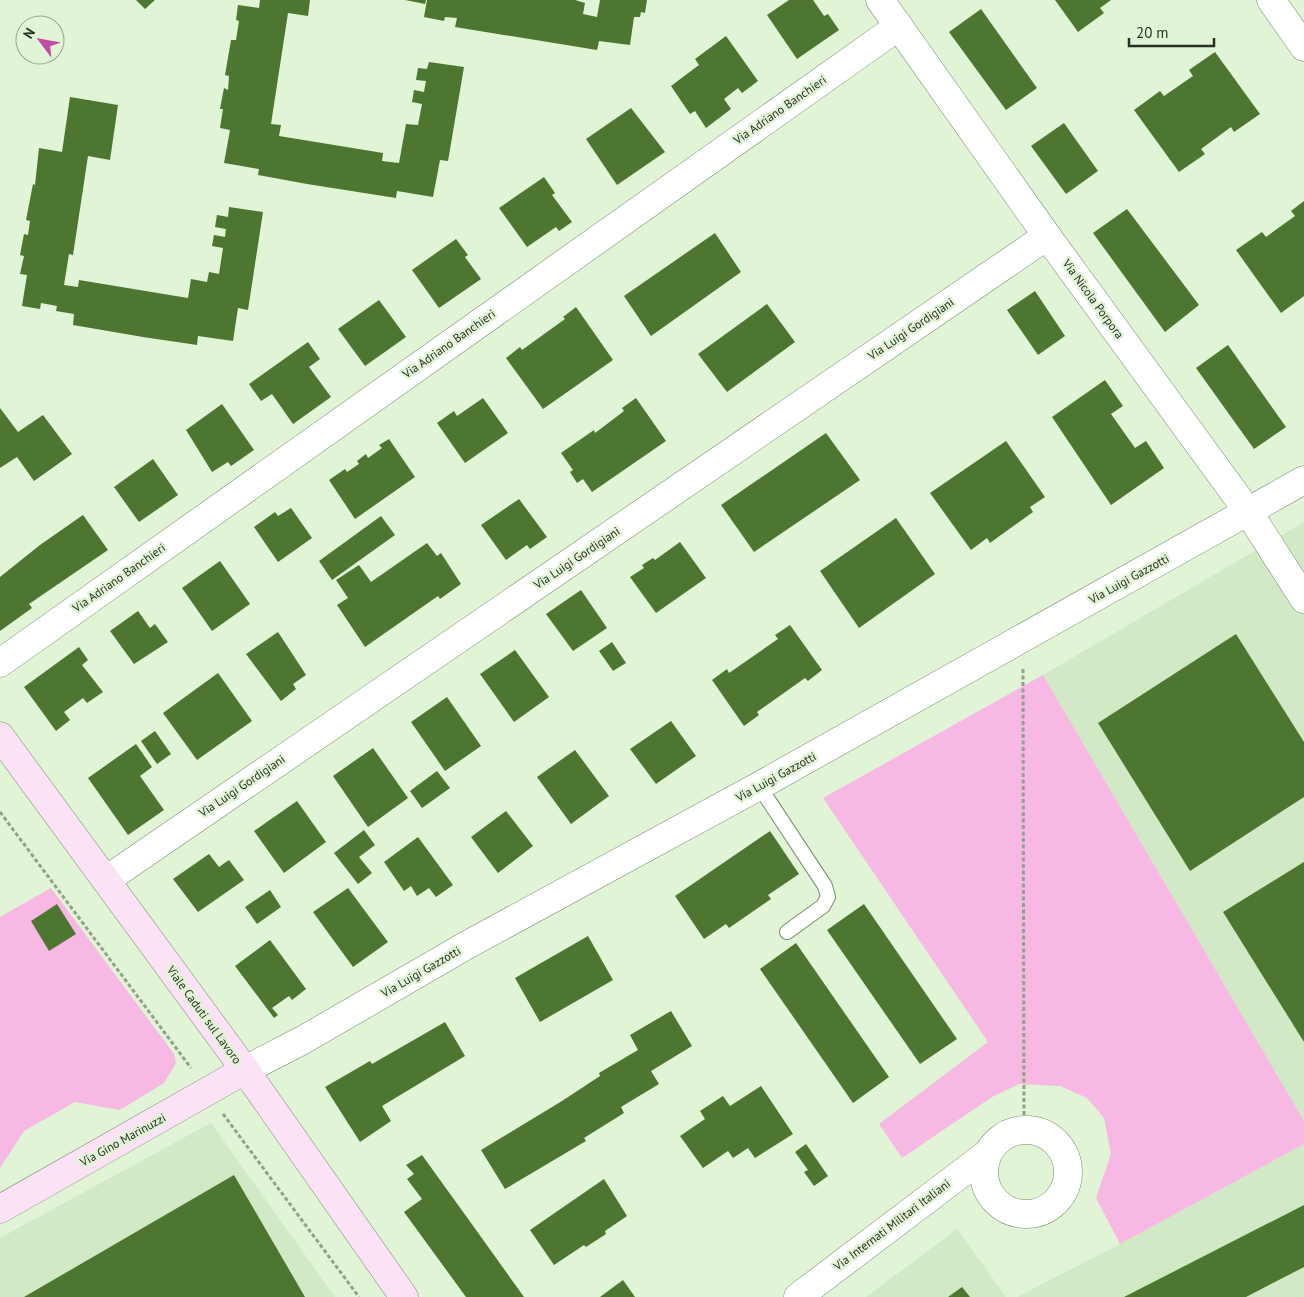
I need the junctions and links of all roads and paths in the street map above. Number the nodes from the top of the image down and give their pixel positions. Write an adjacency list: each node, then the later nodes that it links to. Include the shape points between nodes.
1 (880, 0): 3 (street, Via Nicola Porpora)
2 (1271, 0): 4 (street)
3 (899, 26): 5 (street, Via Nicola Porpora); 10 (street, Via Adriano Banchieri)
4 (1304, 47)
5 (1047, 236): 7 (street, Via Nicola Porpora); 14 (street, Via Luigi Gordigiani)
6 (1304, 480): 7 (street, Via Luigi Gazzotti)
7 (1249, 513): 8 (street, Via Nicola Porpora); 9 (street, Via Luigi Gazzotti)
8 (1304, 599)
9 (1023, 638): 12 (street, Via Luigi Gazzotti); 18 (path)
10 (0, 662)
11 (0, 736): 14 (street, Viale Caduti sul Lavoro)
12 (759, 786): 15 (lane, via 825,886 828,897 823,906); 16 (street, Via Luigi Gazzotti)
13 (0, 812): 17 (path)
14 (106, 880): 16 (street, Viale Caduti sul Lavoro)
15 (787, 932)
16 (245, 1070): 17 (street, Via Gino Marinuzzi); 22 (street, Viale Caduti sul Lavoro)
17 (208, 1092): 20 (street, Via Gino Marinuzzi); 21 (path)
18 (1024, 1129): 19 (street, Via Internati Militari Italiani, via 998,1139); 19 (street, via 1052,1136 1066,1154 1070,1171 1065,1192 1046,1211 1029,1216 1007,1211 989,1195 983,1178)
19 (987, 1154): 23 (street, Via Internati Militari Italiani)
20 (0, 1209)
21 (359, 1297)
22 (404, 1297)
23 (798, 1297)

